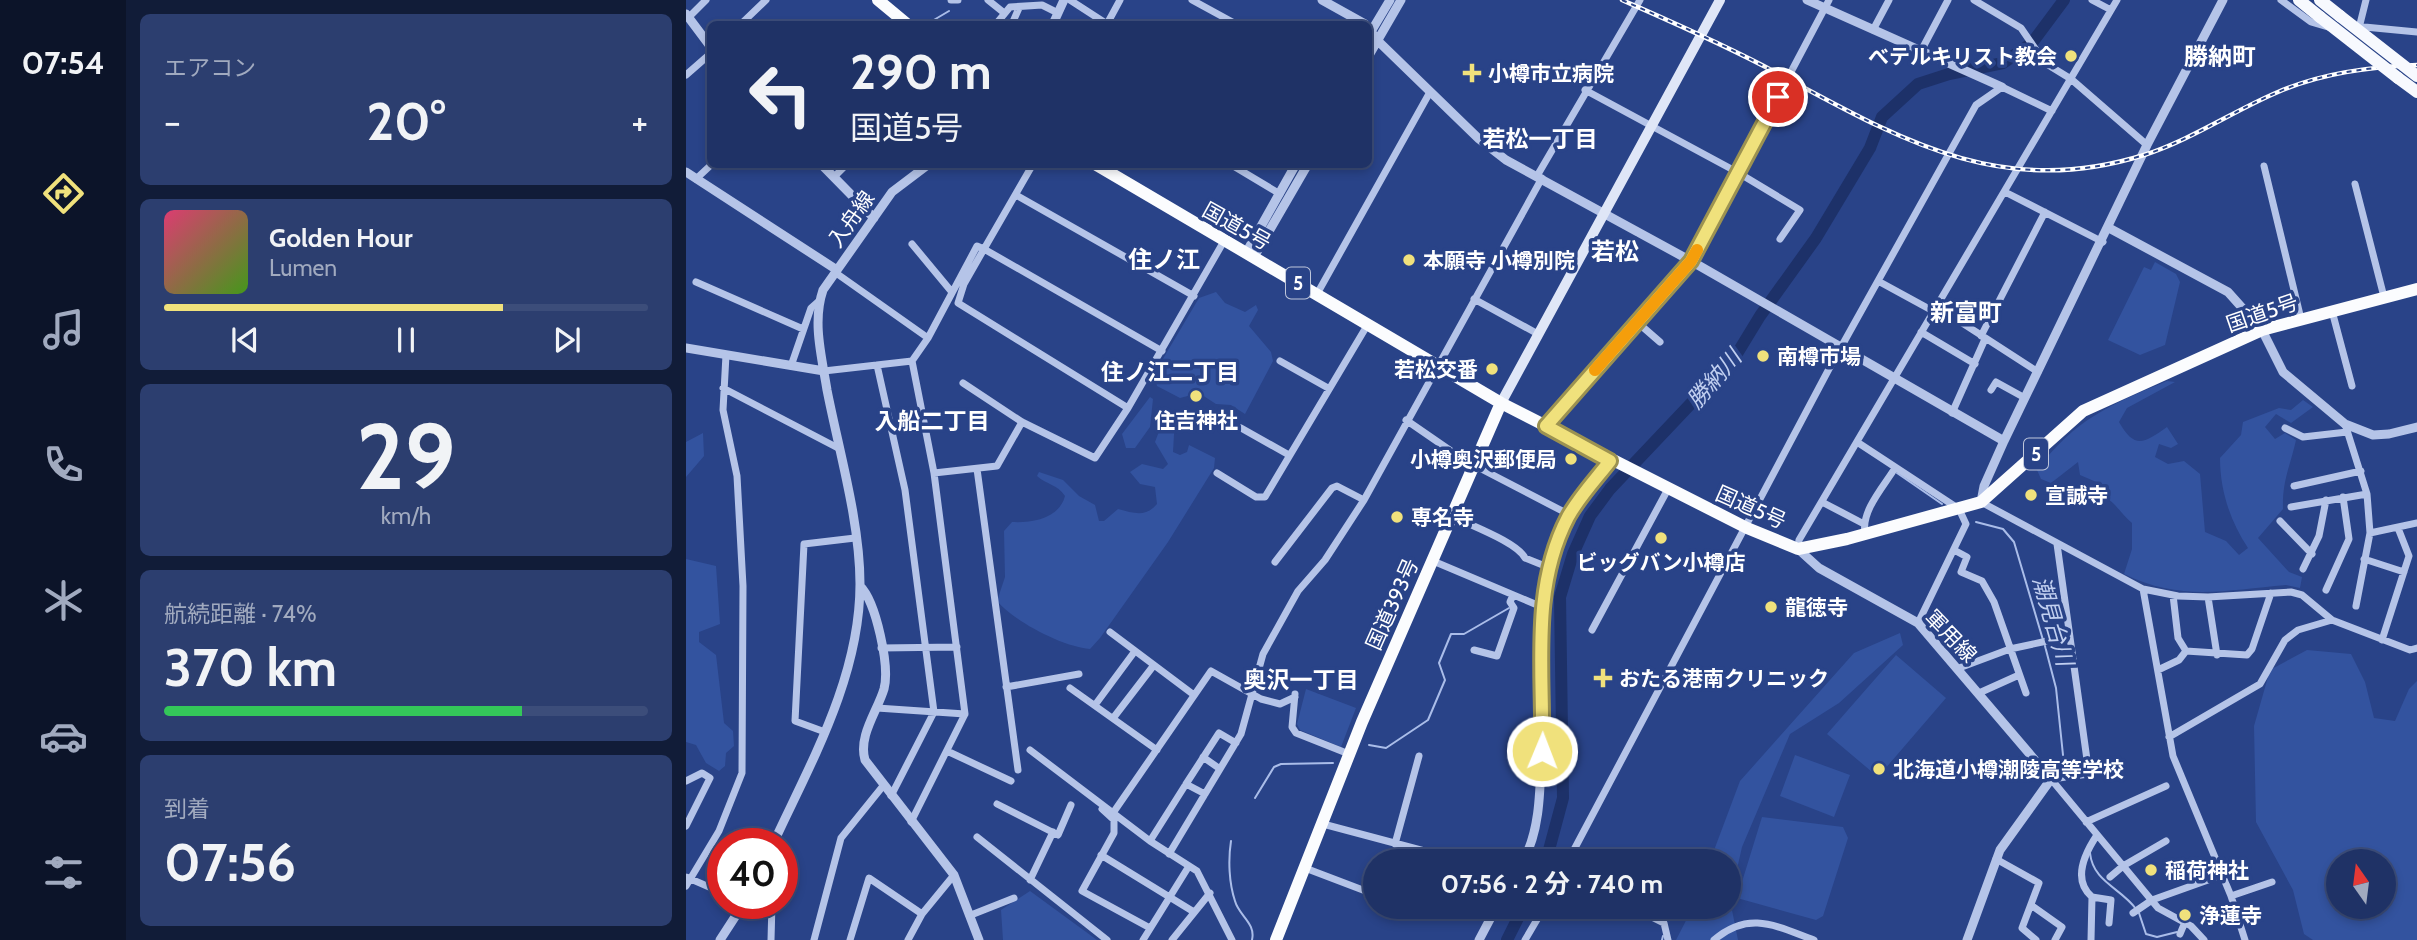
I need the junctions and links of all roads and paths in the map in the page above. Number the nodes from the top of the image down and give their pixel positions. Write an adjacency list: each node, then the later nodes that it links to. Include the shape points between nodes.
1 (706, 0): 32 (street)
2 (766, 0): 33 (street)
3 (878, 0): 34 (highway)
4 (951, 0): 5 (street)
5 (958, 0)
6 (988, 0): 30 (street)
7 (1064, 0): 31 (street)
8 (1070, 0): 38 (street)
9 (1120, 0): 39 (street)
10 (1192, 0): 40 (street)
11 (1322, 0): 41 (street)
12 (1391, 0): 43 (street)
13 (1401, 0): 47 (street)
14 (1640, 0): 56 (street)
15 (1720, 0): 60 (main road)
16 (1807, 0): 27 (street)
17 (1889, 0): 44 (street)
18 (1948, 0): 50 (street)
19 (1975, 0): 54 (street, via 2021,29 2039,56)
20 (2092, 0): 29 (street)
21 (2117, 0): 29 (street)
22 (2223, 0): 61 (street)
23 (2281, 0): 42 (street, via 2311,22 2344,28)
24 (2299, 0): 58 (main road, bridge)
25 (2320, 0): 53 (main road, bridge)
26 (2366, 0): 42 (street)
27 (1827, 4): 44 (street); 73 (street)
28 (1019, 8): 30 (street); 31 (street, via 1042,5); 36 (street)
29 (2110, 10): 54 (street)
30 (1003, 12): 35 (street)
31 (1058, 13): 37 (street)
32 (687, 15): 48 (street)
33 (744, 21)
34 (903, 21)
35 (998, 21)
36 (1014, 21)
37 (1054, 21)
38 (1102, 21)
39 (1109, 21)
40 (1230, 21)
41 (1354, 21)
42 (2360, 24): 45 (street)
43 (1372, 25)
44 (1873, 30): 50 (street)
45 (2417, 32)
46 (1372, 34): 47 (street)
47 (1378, 41): 49 (street); 57 (street)
48 (707, 42)
49 (1372, 51)
50 (1922, 51): 55 (street)
51 (707, 57): 52 (street)
52 (686, 75)
53 (2417, 76)
54 (2071, 79): 59 (street); 61 (street)
55 (1998, 84): 59 (street); 93 (street, via 1976,105)
56 (1585, 90): 60 (street); 75 (street)
57 (1430, 92): 75 (street, via 1479,139); 97 (street)
58 (2417, 92)
59 (2052, 111): 78 (street)
60 (1651, 126): 73 (street); 82 (main road)
61 (2147, 145): 84 (street)
62 (2264, 166): 104 (street)
63 (708, 168): 76 (street)
64 (825, 168): 74 (street)
65 (842, 168): 74 (street)
66 (924, 168): 83 (street, 入舟線, via 892,192)
67 (1031, 168): 80 (street)
68 (1102, 168): 86 (highway, 国道5号 / 5)
69 (1237, 168): 79 (street)
70 (1294, 168): 79 (street)
71 (1305, 168): 90 (street)
72 (686, 172): 76 (street)
73 (1737, 172): 85 (street, via 1800,210); 91 (street)
74 (834, 177): 83 (street)
75 (1539, 177): 82 (street); 100 (street)
76 (696, 179): 92 (street)
77 (2355, 184): 99 (street)
78 (2005, 192): 81 (street); 102 (street)
79 (1280, 194): 90 (street)
80 (1016, 195): 89 (street); 98 (street)
81 (2045, 212): 87 (street); 111 (street)
82 (1603, 213): 91 (street); 110 (main road)
83 (874, 218): 92 (street, 入舟線)
84 (2109, 228): 87 (street); 108 (street, via 2228,292)
85 (1780, 239)
86 (1224, 241): 90 (highway, 国道5号 / 5); 98 (street)
87 (2103, 242): 125 (street)
88 (912, 244): 96 (street)
89 (985, 248): 96 (street, via 977,246); 116 (street); 134 (street, via 958,303)
90 (1250, 255): 97 (highway, 国道5号 / 5)
91 (1691, 261): 105 (street); 115 (street)
92 (836, 271): 101 (street, 入舟線); 112 (street)
93 (1878, 281): 102 (street); 115 (street)
94 (696, 282): 107 (street)
95 (2417, 289): 99 (highway, 国道5号 / 5)
96 (951, 291): 112 (street)
97 (1317, 294): 106 (highway, 国道5号 / 5)
98 (1194, 296): 116 (street)
99 (2384, 297): 103 (highway, 国道5号 / 5)
100 (1474, 299): 110 (street); 122 (street)
101 (820, 300): 107 (street, via 811,308); 124 (street, via 817,315)
102 (1935, 309): 109 (street); 111 (street)
103 (2332, 311): 104 (highway, 国道5号 / 5); 128 (street)
104 (2301, 319): 108 (highway, 国道5号 / 5)
105 (1637, 322): 113 (street); 138 (street)
106 (1368, 324): 122 (highway, 国道5号 / 5); 130 (street)
107 (803, 329): 123 (street)
108 (2262, 330): 142 (street, via 2283,372); 161 (highway, 国道5号 / 5, via 2083,411)
109 (1921, 332): 120 (street); 126 (street)
110 (1538, 334): 133 (main road)
111 (1983, 337): 120 (street); 125 (street)
112 (928, 338): 118 (street)
113 (1660, 342)
114 (686, 348): 117 (street)
115 (1840, 349): 126 (street); 168 (street)
116 (1162, 351): 134 (street)
117 (726, 355): 123 (street); 129 (street)
118 (912, 360): 121 (street); 152 (street)
119 (1280, 361): 130 (street)
120 (1975, 364): 135 (street)
121 (877, 365): 124 (street); 198 (street, via 905,490)
122 (1437, 365): 133 (highway, 国道5号 / 5); 136 (street)
123 (791, 366): 124 (street)
124 (824, 371): 145 (street)
125 (2038, 372): 132 (street)
126 (1895, 378): 135 (street); 144 (street)
127 (962, 383): 137 (street)
128 (2352, 386)
129 (723, 388): 145 (street); 270 (street, via 737,477 743,586 742,773 719,831)
130 (1328, 388): 146 (street)
131 (1991, 390): 132 (street, via 1996,382)
132 (2025, 398): 143 (street)
133 (1501, 403): 138 (highway, 国道5号 / 5); 148 (highway, 国道393号)
134 (1128, 408): 137 (street, via 1095,458)
135 (1952, 413): 143 (street)
136 (1406, 420): 148 (street); 158 (street)
137 (1022, 422): 149 (street, via 997,466)
138 (1546, 426): 147 (highway, 国道5号 / 5)
139 (2417, 427): 142 (street, via 2373,435)
140 (1241, 428): 146 (street)
141 (2285, 428): 142 (street, via 2303,437)
142 (2346, 428): 151 (street)
143 (2004, 441): 161 (street)
144 (1857, 442): 150 (street); 160 (street)
145 (838, 448): 172 (street)
146 (1289, 455): 153 (street, via 1265,497)
147 (1610, 461): 155 (highway, 国道5号 / 5); 164 (street)
148 (1475, 466): 164 (street); 165 (highway, 国道393号)
149 (977, 469): 152 (street); 212 (street)
150 (1894, 470): 163 (street); 169 (street)
151 (2361, 471): 154 (street); 156 (street)
152 (934, 473): 199 (street)
153 (1217, 473)
154 (2294, 486)
155 (1668, 489): 168 (highway, 国道5号 / 5); 194 (street)
156 (2367, 494): 157 (street); 171 (street)
157 (2343, 497): 159 (street); 185 (street, via 2348,539)
158 (1364, 500): 179 (street, via 1337,486 1332,488); 215 (street, via 1325,560 1298,591 1263,654)
159 (2326, 500): 162 (street); 176 (street)
160 (1822, 502): 169 (street); 174 (street)
161 (1981, 502): 163 (highway, 国道5号 / 5); 173 (street)
162 (2291, 507)
163 (1959, 509): 169 (highway, 国道5号 / 5); 175 (street, via 1966,524)
164 (1570, 515): 180 (street)
165 (1452, 516): 178 (highway, 国道393号); 180 (street)
166 (2280, 521): 176 (street)
167 (2417, 523): 170 (street)
168 (1747, 528): 174 (highway, 国道5号 / 5); 259 (street)
169 (1864, 528): 174 (highway, 国道5号 / 5)
170 (2398, 528): 171 (street); 182 (street, via 2409,556)
171 (2370, 533): 177 (street)
172 (855, 538): 183 (street); 223 (street, via 804,544 795,720)
173 (2057, 544): 184 (street); 234 (street, via 2089,774)
174 (1798, 549): 193 (street, 軍用線, via 1819,568)
175 (1954, 550): 193 (street); 202 (street, via 1967,556 1961,572 1982,581 1994,602)
176 (2312, 554): 181 (street)
177 (2364, 559): 182 (street); 190 (street)
178 (1433, 561): 188 (street); 229 (highway, 国道393号)
179 (1275, 562)
180 (1550, 568): 191 (street)
181 (2303, 569)
182 (2404, 572): 196 (street)
183 (860, 586): 200 (street, via 872,603); 223 (street, via 853,648)
184 (2143, 589): 187 (street); 209 (street)
185 (2326, 590)
186 (2271, 593): 189 (street); 192 (street, via 2302,595); 206 (street, via 2247,655)
187 (2173, 595): 189 (street); 204 (street, via 2178,638)
188 (1513, 596): 191 (street); 203 (street, via 1514,608 1497,656)
189 (2208, 597): 206 (street)
190 (2356, 606)
191 (1542, 607): 258 (street, via 1541,777 1537,817)
192 (2332, 620): 196 (street); 224 (street, via 2292,635 2279,648 2260,684)
193 (1919, 623): 208 (street, 軍用線)
194 (1592, 630)
195 (1110, 632): 205 (street)
196 (2382, 640): 201 (street, via 2410,650)
197 (2044, 641): 202 (street)
198 (926, 646): 199 (street); 200 (street); 220 (street)
199 (957, 647): 221 (street)
200 (881, 648): 219 (street, via 885,686)
201 (2417, 648)
202 (2010, 649): 208 (street); 211 (street)
203 (1474, 650)
204 (2186, 650): 206 (street); 209 (street, via 2179,660)
205 (1135, 651): 207 (street); 218 (street)
206 (2217, 654)
207 (1154, 664): 217 (street); 222 (street)
208 (1959, 668): 214 (street, 軍用線)
209 (2158, 670): 224 (street)
210 (1079, 674): 212 (street)
211 (2020, 675): 214 (street); 216 (street)
212 (1006, 687): 233 (street)
213 (1070, 688): 218 (street)
214 (1979, 693): 234 (street, 軍用線)
215 (1251, 694): 217 (street, via 1211,671); 225 (street); 229 (street, via 1280,704 1295,695 1292,727 1296,733)
216 (2026, 694)
217 (1194, 695): 227 (street)
218 (1095, 705): 222 (street)
219 (877, 708): 220 (street); 238 (street, via 862,750)
220 (934, 712): 221 (street); 241 (street)
221 (965, 714): 228 (street)
222 (1114, 717): 227 (street)
223 (825, 732): 250 (street)
224 (2169, 737): 267 (street)
225 (1236, 743): 230 (street, via 1219,733); 232 (street)
226 (1030, 750): 242 (street)
227 (1157, 750): 245 (street)
228 (947, 751): 236 (street); 246 (street)
229 (1349, 754): 249 (highway, 国道393号)
230 (1203, 757): 232 (street); 237 (street)
231 (1419, 757): 256 (street)
232 (1220, 769): 240 (street)
233 (1018, 770)
234 (2051, 779): 247 (street); 262 (street)
235 (686, 781): 248 (street, via 702,773 710,778)
236 (1011, 781)
237 (1186, 784): 240 (street); 254 (street)
238 (883, 786): 241 (street); 295 (street, via 841,838)
239 (2166, 786): 247 (street)
240 (1205, 794): 260 (street)
241 (891, 796): 246 (street)
242 (1097, 800): 245 (street); 261 (street, via 1115,827)
243 (997, 804): 251 (street)
244 (1071, 805): 251 (street, via 1058,835)
245 (1113, 813): 254 (street)
246 (911, 822): 266 (street)
247 (2086, 822): 252 (street)
248 (686, 824)
249 (1323, 824): 256 (street); 265 (highway, 国道393号)
250 (780, 828)
251 (1053, 832): 269 (street)
252 (2097, 835): 264 (street); 277 (street, via 2089,847 2081,880)
253 (977, 837): 269 (street)
254 (1150, 841): 260 (street)
255 (2166, 841): 264 (street)
256 (1395, 844): 257 (street)
257 (1415, 849)
258 (1527, 849)
259 (1574, 849)
260 (1169, 854): 263 (street)
261 (1101, 855): 276 (street); 291 (street, via 1082,891)
262 (1996, 859): 280 (street, via 2039,883); 309 (street)
263 (1189, 866): 274 (street); 276 (street)
264 (2123, 866): 268 (street); 279 (street)
265 (1305, 868): 273 (street); 303 (highway, 国道393号)
266 (954, 875): 283 (street); 284 (street)
267 (2222, 876): 275 (street); 279 (street)
268 (2110, 877)
269 (1030, 880): 299 (street)
270 (688, 881): 272 (street)
271 (2272, 882): 275 (street)
272 (707, 888)
273 (1363, 890)
274 (1210, 893): 282 (street); 302 (street)
275 (2231, 895): 315 (street)
276 (1170, 897): 282 (street); 291 (street)
277 (2092, 897): 290 (street, via 2111,900); 313 (street)
278 (1014, 898): 284 (street)
279 (2152, 900): 281 (street); 314 (street)
280 (2031, 905): 292 (street); 312 (street, via 2062,927)
281 (2136, 911)
282 (1194, 912): 301 (street)
283 (922, 914): 296 (street, via 869,878); 297 (street)
284 (971, 915): 298 (street)
285 (734, 919): 293 (street)
286 (772, 919): 294 (street)
287 (1490, 919): 304 (street)
288 (1537, 919): 305 (street)
289 (1656, 919): 306 (street, via 1664,923)
290 (2109, 923)
291 (1150, 928): 300 (street)
292 (2022, 928): 310 (street); 311 (street)
293 (720, 940)
294 (772, 940)
295 (814, 940)
296 (850, 940)
297 (908, 940)
298 (979, 940)
299 (1107, 940)
300 (1143, 940)
301 (1172, 940)
302 (1232, 940)
303 (1276, 940)
304 (1479, 940)
305 (1525, 940)
306 (1668, 940)
307 (1714, 940): 308 (street, via 1743,922 1773,925)
308 (1815, 940)
309 (1967, 940)
310 (2020, 940)
311 (2036, 940)
312 (2055, 940)
313 (2091, 940)
314 (2204, 940)
315 (2245, 940)

